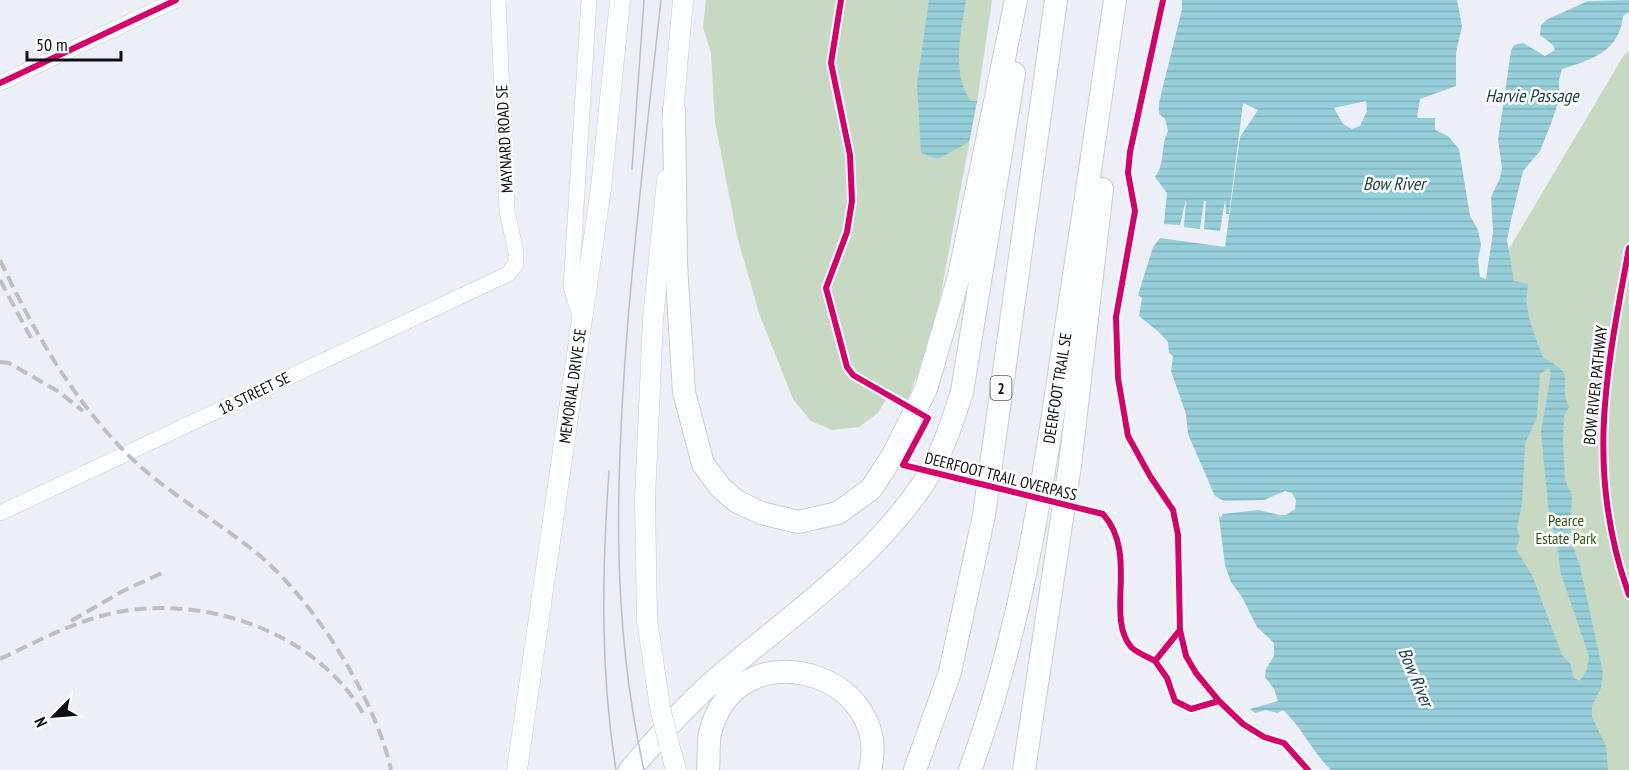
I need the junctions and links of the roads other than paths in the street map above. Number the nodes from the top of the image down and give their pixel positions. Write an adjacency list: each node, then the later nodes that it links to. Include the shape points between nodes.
1 (176, 0): 10 (street)
2 (498, 0): 12 (street, MAYNARD ROAD SE, via 507,211 516,252 516,264)
3 (589, 0): 13 (street, via 571,287)
4 (620, 0): 13 (main road, MEMORIAL DRIVE SE, via 601,188)
5 (683, 0): 11 (main road)
6 (1016, 0): 11 (highway, via 959,276 926,388 893,455 871,489 838,513 798,522 760,513 736,501 703,464 684,392 676,264)
7 (1025, 0): 16 (highway, via 962,392 925,482 887,531 859,559 712,682)
8 (1056, 0): 20 (highway, 2, via 984,515 950,672)
9 (1115, 5): 21 (highway, DEERFOOT TRAIL SE, via 1046,468 1000,681); 22 (highway, via 1110,120 1070,465)
10 (0, 82)
11 (674, 109): 17 (main road, bridge, via 653,319 645,498 647,620 660,706)
12 (508, 274): 14 (street, 18 STREET SE)
13 (582, 321): 15 (main road, MEMORIAL DRIVE SE)
14 (0, 513)
15 (517, 770)
16 (630, 770)
17 (676, 770)
18 (708, 770): 19 (highway, via 710,734 722,704 734,690 759,676 789,670 830,682 858,707 869,733)
19 (870, 770)
20 (915, 770)
21 (970, 770)
22 (1024, 770)

